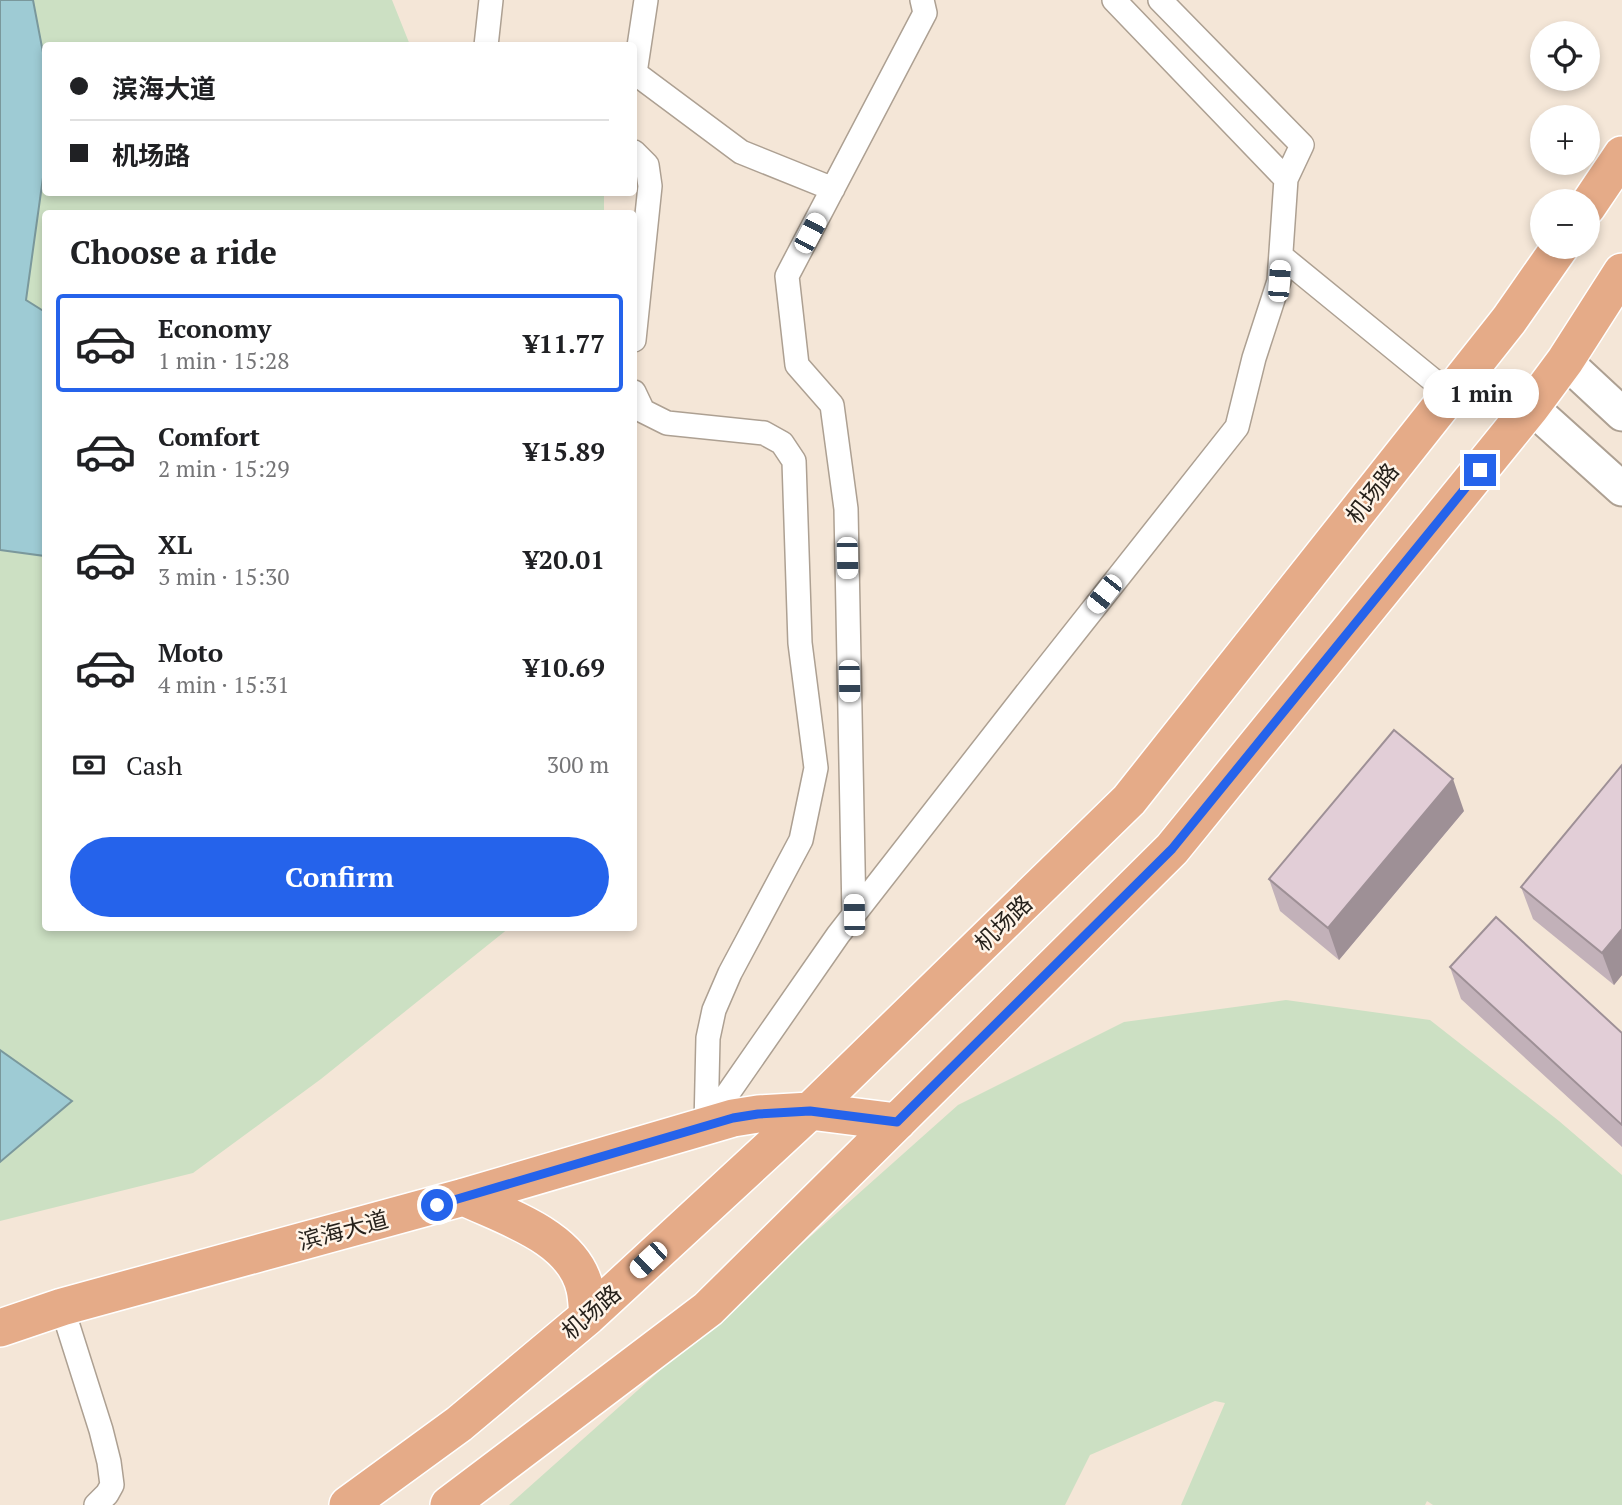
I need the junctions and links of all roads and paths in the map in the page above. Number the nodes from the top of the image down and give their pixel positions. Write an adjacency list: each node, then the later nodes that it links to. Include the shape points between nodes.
1 (491, 0): 6 (street)
2 (646, 0): 7 (street)
3 (922, 0): 12 (street, via 925,13)
4 (1114, 0): 11 (street)
5 (1160, 0): 11 (street, via 1302,145)
6 (486, 42)
7 (637, 60)
8 (637, 74): 12 (street, via 741,152)
9 (637, 155): 17 (street, via 647,165 650,186)
10 (1622, 155): 13 (main road)
11 (1286, 179): 14 (street)
12 (833, 189): 24 (street, via 787,276 797,366 832,405 846,509)
13 (1599, 189)
14 (1281, 256): 19 (street); 24 (street, via 1279,281 1237,427)
15 (1552, 259): 19 (main road, 机场路)
16 (1622, 272): 18 (main road)
17 (637, 311)
18 (1565, 362): 21 (main road); 22 (main road)
19 (1450, 394): 25 (main road, 机场路, via 1129,800)
20 (637, 398): 27 (street, via 643,411 667,422 764,433 782,443 794,461 800,643 816,768 801,840 714,1010 708,1038)
21 (1531, 407): 23 (main road); 26 (main road, via 1172,849)
22 (1622, 414)
23 (1620, 484)
24 (854, 915): 27 (street)
25 (810, 1111): 26 (main road, 滨海大道); 27 (main road, 滨海大道, via 758,1114); 30 (main road, 机场路)
26 (897, 1122): 34 (main road, via 708,1310)
27 (706, 1125): 28 (main road, 滨海大道)
28 (464, 1197): 29 (main road, 滨海大道); 30 (main road, via 534,1229 569,1256 585,1287)
29 (62, 1307): 31 (main road, 滨海大道); 32 (street, via 109,1462 112,1485)
30 (588, 1316): 33 (main road, 机场路, via 459,1424)
31 (0, 1328)
32 (96, 1505)
33 (348, 1505)
34 (449, 1505)

